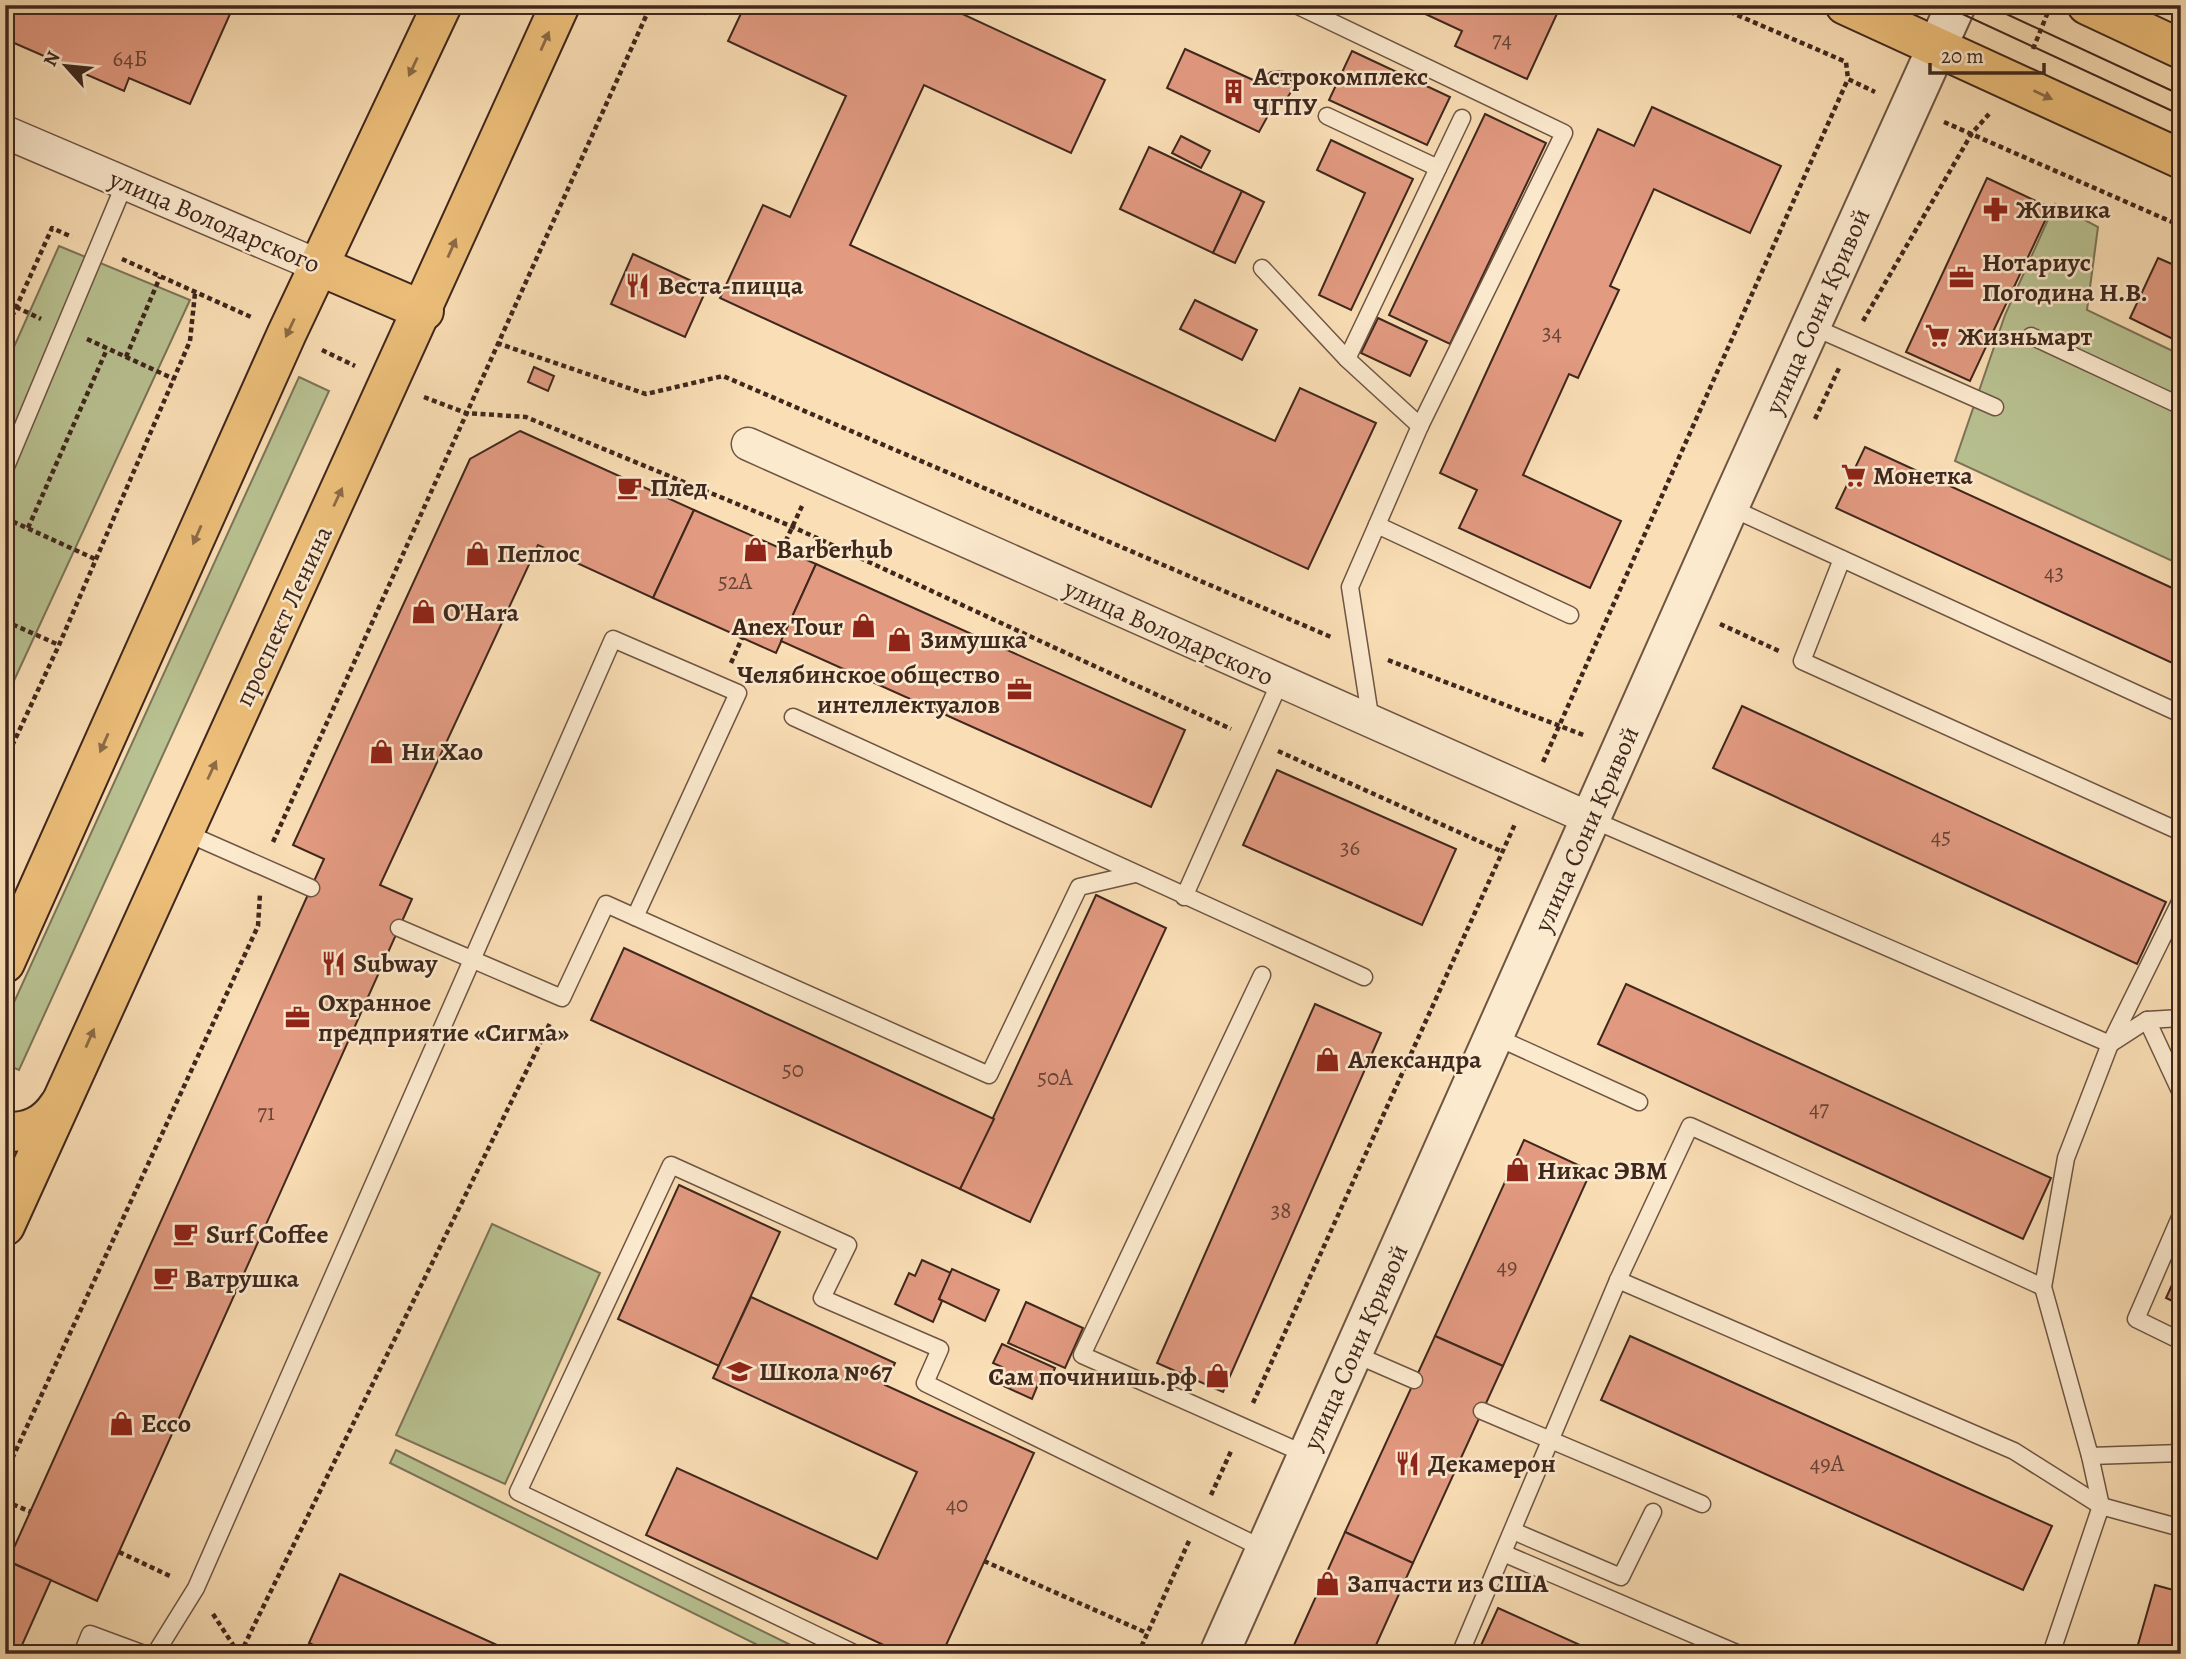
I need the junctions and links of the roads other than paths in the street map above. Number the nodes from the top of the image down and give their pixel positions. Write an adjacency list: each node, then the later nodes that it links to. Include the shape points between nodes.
1 (442, 5): 15 (main road, one-way to 15)
2 (561, 5): 17 (main road, проспект Ленина, one-way to 2)
3 (1296, 5): 23 (lane, via 1564,133)
4 (1845, 5): 7 (main road)
5 (1956, 5): 7 (street, улица Сони Кривой)
6 (2087, 5): 8 (main road)
7 (1937, 47): 12 (main road, one-way to 12); 18 (street, улица Сони Кривой)
8 (2181, 49)
9 (1327, 116): 13 (lane)
10 (1462, 118): 13 (lane)
11 (5, 132): 14 (street, улица Володарского)
12 (2181, 159)
13 (1438, 169): 20 (lane)
14 (125, 183): 15 (street, улица Володарского); 25 (lane)
15 (319, 266): 17 (main road, улица Володарского); 44 (main road, one-way to 44)
16 (1262, 268): 20 (lane)
17 (424, 311): 35 (main road, проспект Ленина, one-way to 17)
18 (1811, 326): 22 (lane); 26 (street, улица Сони Кривой)
19 (2031, 336): 21 (lane)
20 (1347, 359): 23 (lane)
21 (2181, 405)
22 (1995, 407)
23 (1420, 426): 27 (lane)
24 (748, 444): 30 (street, улица Володарского)
25 (5, 469)
26 (1729, 507): 28 (lane); 34 (street, улица Сони Кривой)
27 (1377, 525): 29 (lane); 33 (lane, via 1350,587)
28 (1842, 558): 31 (lane); 36 (lane, via 1802,662)
29 (1570, 615)
30 (1280, 681): 33 (street, улица Володарского); 39 (lane)
31 (2181, 714)
32 (793, 717): 37 (lane)
33 (1371, 722): 34 (street, улица Володарского)
34 (1591, 819): 49 (street, улица Сони Кривой); 50 (lane)
35 (184, 832): 38 (lane); 52 (main road, проспект Ленина, one-way to 35)
36 (2181, 832)
37 (1135, 874): 39 (lane); 41 (lane, via 1079,887 989,1075)
38 (311, 888)
39 (1184, 897): 46 (lane)
40 (2181, 900): 50 (lane)
41 (635, 917): 43 (lane, via 606,904 562,998); 43 (lane, via 738,693 613,639)
42 (399, 928): 43 (lane)
43 (473, 961): 76 (lane, via 196,1588)
44 (5, 963)
45 (1262, 975): 65 (lane, via 1082,1355)
46 (1364, 977)
47 (2181, 1018): 48 (lane)
48 (2147, 1020): 50 (lane); 51 (lane)
49 (1494, 1036): 53 (lane); 60 (street, улица Сони Кривой)
50 (2110, 1044): 58 (lane, via 2066,1158)
51 (2181, 1093)
52 (62, 1100): 54 (main road, via 40,1126); 56 (main road, проспект Ленина)
53 (1639, 1102)
54 (5, 1132)
55 (2181, 1215): 59 (lane, via 2136,1319)
56 (5, 1226)
57 (1618, 1280): 58 (lane, via 1690,1126); 63 (lane); 68 (lane, via 2014,1451)
58 (2043, 1287): 66 (lane)
59 (2181, 1341)
60 (1353, 1353): 61 (lane); 65 (street, улица Сони Кривой)
61 (1414, 1380)
62 (1482, 1410): 63 (lane)
63 (1552, 1441): 67 (lane); 71 (lane)
64 (2181, 1453): 66 (lane)
65 (1307, 1455): 72 (street, улица Сони Кривой)
66 (2090, 1455): 68 (lane)
67 (1702, 1504)
68 (2101, 1506): 70 (lane); 81 (lane)
69 (1653, 1512): 71 (lane, via 1621,1577)
70 (2181, 1528)
71 (1513, 1531): 73 (lane)
72 (1266, 1550): 77 (lane, via 925,1383 940,1349 822,1298 848,1245 671,1165 518,1492); 78 (street, улица Сони Кривой)
73 (1503, 1553): 79 (lane); 80 (lane)
74 (82, 1654): 75 (lane, via 90,1634)
75 (144, 1654)
76 (155, 1654)
77 (856, 1654)
78 (1219, 1654)
79 (1460, 1654)
80 (1739, 1654)
81 (2051, 1654)

